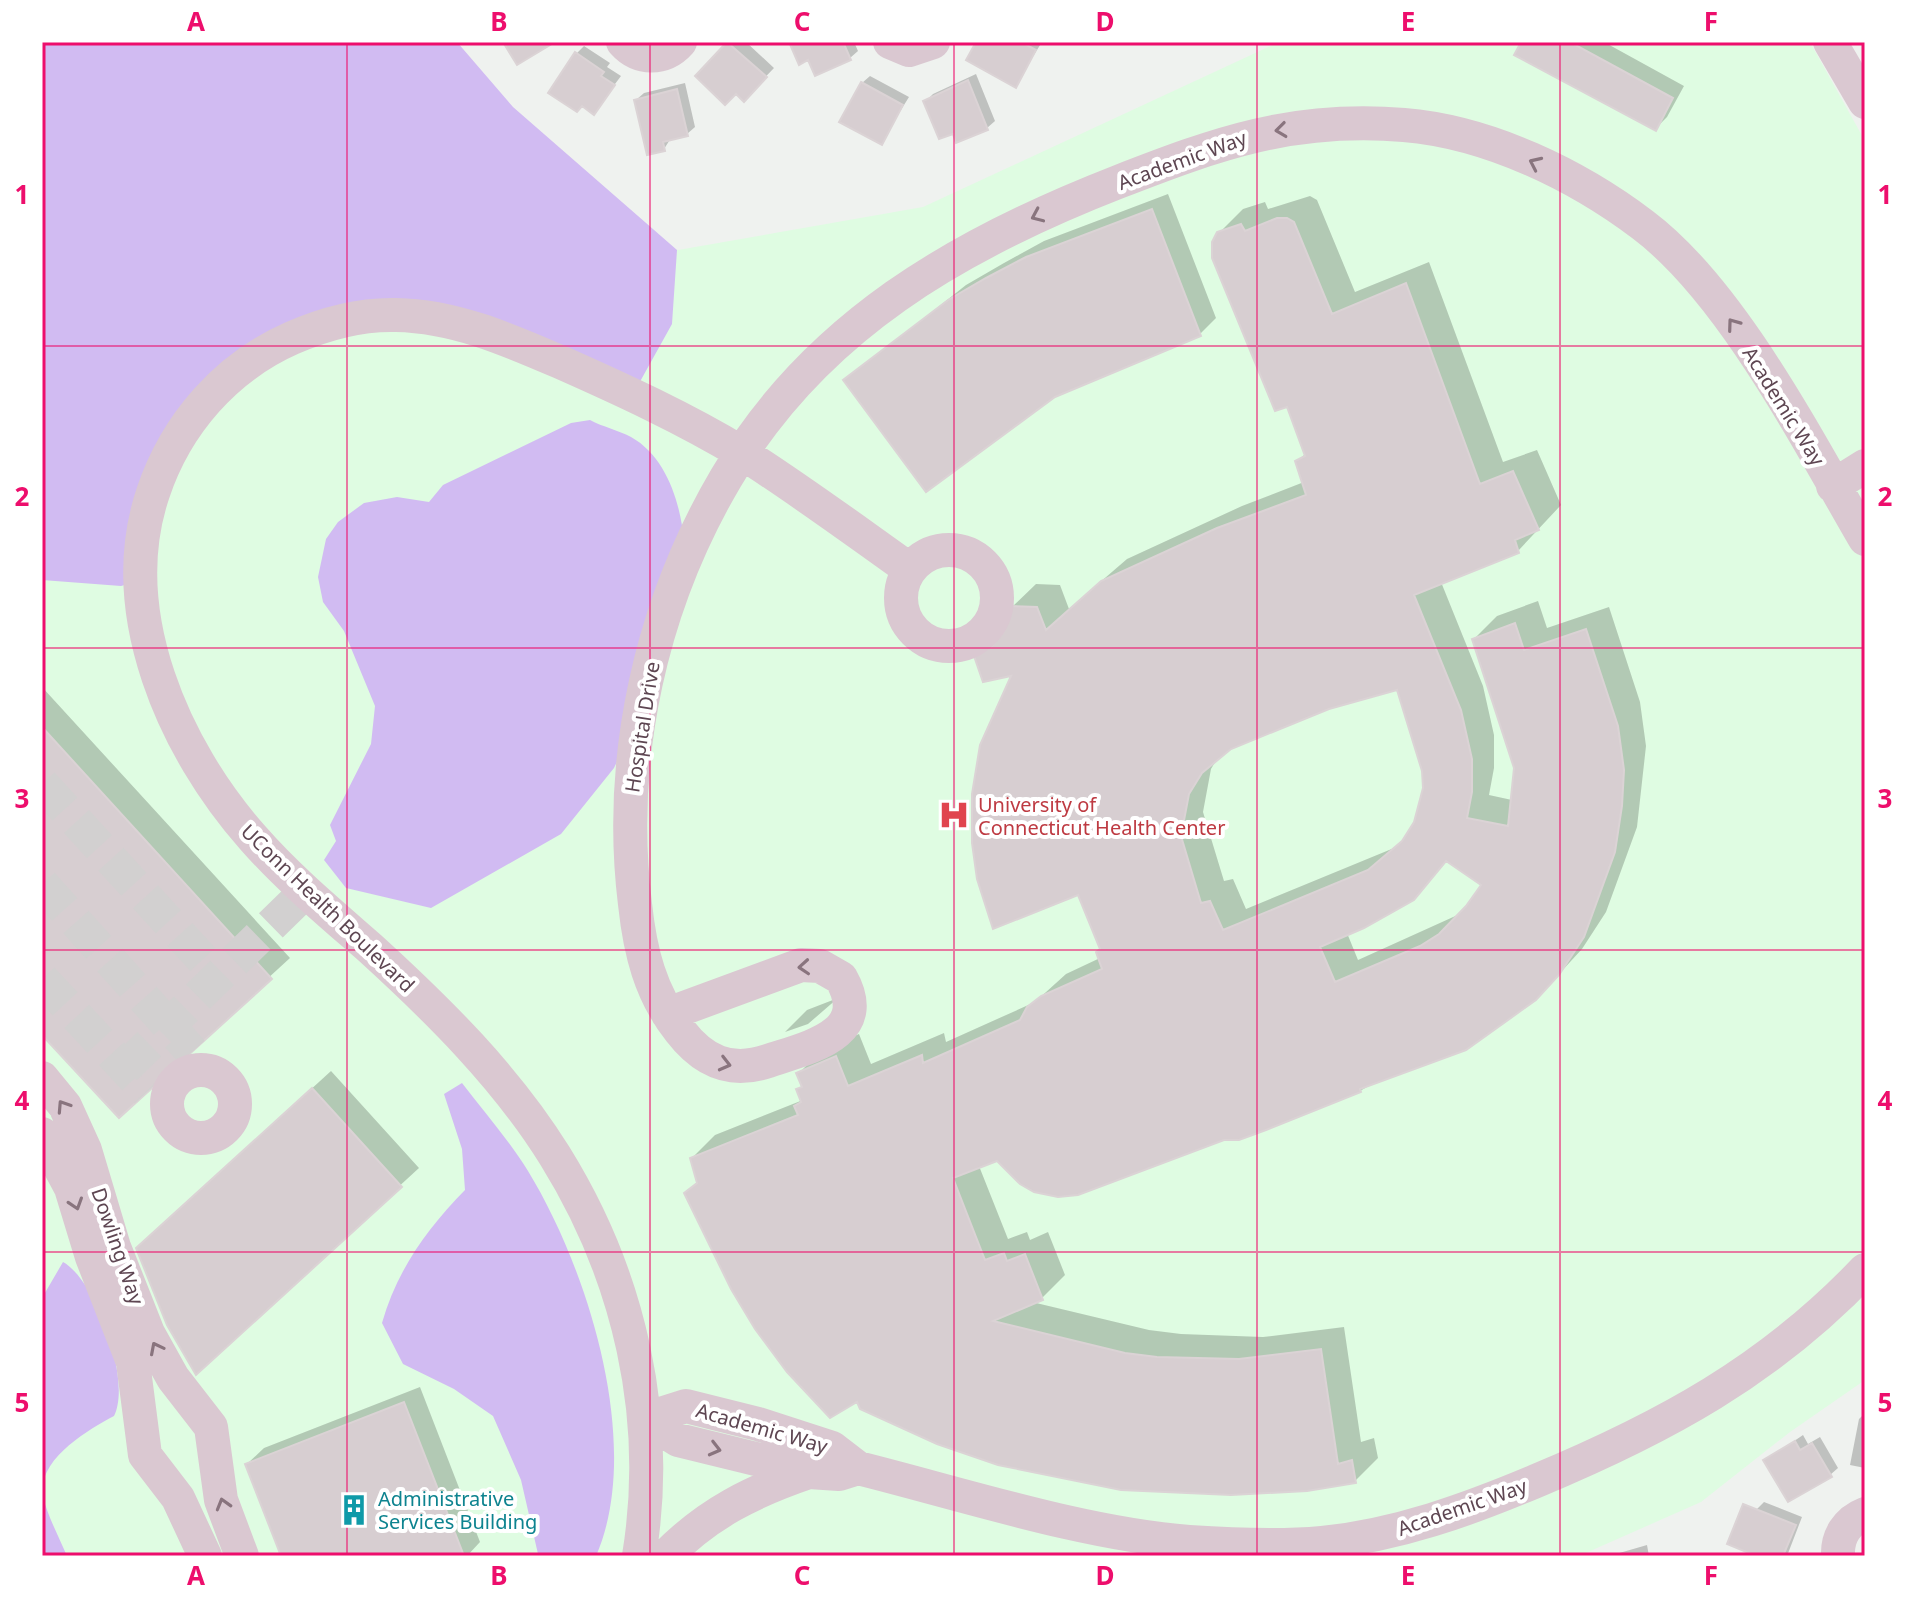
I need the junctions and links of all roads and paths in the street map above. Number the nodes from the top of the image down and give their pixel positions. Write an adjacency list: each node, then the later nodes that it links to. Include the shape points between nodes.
1 (623, 42): 2 (street, via 651,56 669,52)
2 (680, 42)
3 (890, 42): 4 (street, via 909,50)
4 (933, 42)
5 (1830, 42): 6 (street)
6 (1865, 102)
7 (742, 453): 9 (street, Academic Way, one-way to 7, via 1737,330 1658,236 1613,204 1533,161 1458,135 1401,125 1308,127 1231,140 1079,197 985,240 910,284 849,333 793,387); 11 (street, UConn Health Boulevard); 12 (street, Hospital Drive, via 707,513 672,594 637,734 630,802 633,889 643,957); 18 (street, UConn Health Boulevard, via 510,340 438,319 369,316 318,328 269,350 208,398 167,457 148,507 140,551 150,648 196,759 257,843 453,1029 552,1151 612,1271 632,1341)
8 (1865, 466): 9 (street)
9 (1833, 486): 10 (street, Academic Way)
10 (1863, 532)
11 (909, 569)
12 (668, 1014): 12 (street, Hospital Drive, one-way to 12, via 703,1055 737,1067 825,1040 844,1026 851,1009 841,978 811,964)
13 (201, 1061): 13 (street, via 232,1089 235,1112 230,1123 199,1139 177,1130 158,1103)
14 (42, 1078): 17 (street, Dowling Way, one-way to 14, via 148,1333 114,1247 85,1150 65,1106)
15 (42, 1134): 19 (street, Dowling Way, one-way to 19, via 71,1188 133,1362)
16 (1865, 1270): 21 (street, Academic Way, via 1785,1346 1706,1400 1562,1470 1398,1530 1321,1543 1187,1542 1119,1531)
17 (199, 1412): 19 (street, via 165,1409 149,1423); 20 (street, Dowling Way, via 211,1427)
18 (645, 1419): 21 (street, Academic Way, via 686,1406 832,1448); 23 (street, Academic Way, one-way to 23, via 678,1440); 27 (street, UConn Health Boulevard, via 648,1472)
19 (143, 1443): 22 (street, Dowling Way)
20 (214, 1449): 22 (street, via 209,1462 193,1476 172,1478); 26 (street, Dowling Way, one-way to 20, via 221,1500)
21 (858, 1468): 23 (street, Academic Way, via 839,1474)
22 (159, 1472): 25 (street, Dowling Way, via 188,1516)
23 (809, 1472): 28 (street, Academic Way, via 715,1513)
24 (1865, 1514): 29 (street, via 1846,1527)
25 (205, 1556)
26 (242, 1556)
27 (639, 1556)
28 (666, 1556)
29 (1838, 1556)

